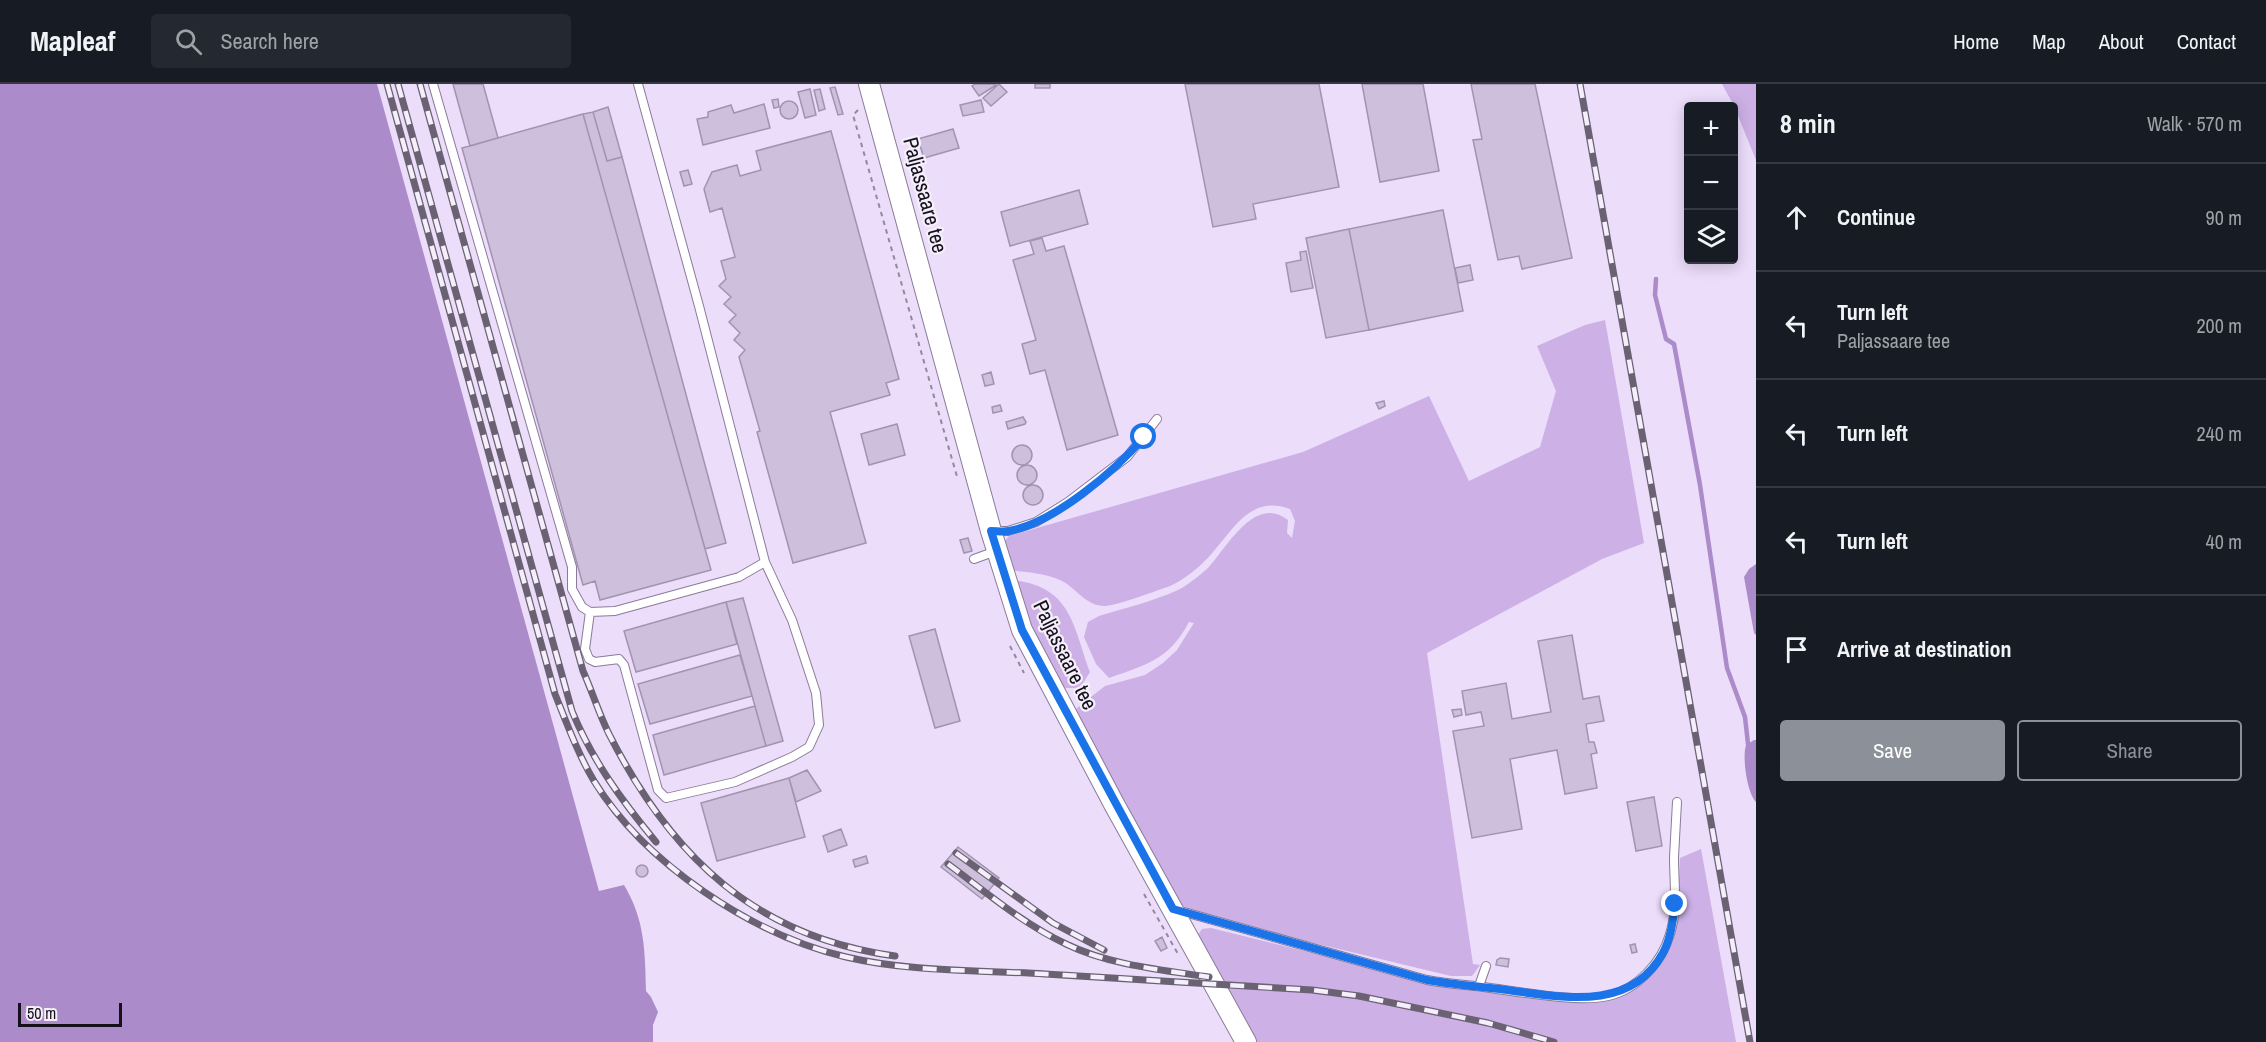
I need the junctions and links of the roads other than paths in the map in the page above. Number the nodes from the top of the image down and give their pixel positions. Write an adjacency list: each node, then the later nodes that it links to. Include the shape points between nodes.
1 (433, 84): 9 (lane, via 572,567 572,589 582,607)
2 (638, 84): 8 (lane)
3 (869, 84): 5 (street, Paljassaare tee)
4 (1157, 419): 5 (lane, via 1127,457 1068,502 1036,522 1008,531)
5 (991, 531): 6 (street, Paljassaare tee)
6 (996, 551): 7 (lane); 11 (street, Paljassaare tee, via 1022,630)
7 (974, 559)
8 (765, 562): 9 (lane, via 740,577 615,611); 9 (lane, via 792,620 813,682 819,725 809,747 735,782 666,798 658,790 624,665 619,659 595,662 585,649)
9 (590, 612)
10 (1677, 802): 13 (lane, via 1671,933 1663,953 1648,973 1609,996 1577,997)
11 (1173, 909): 13 (lane, via 1427,980); 14 (street, Paljassaare tee)
12 (1486, 966): 13 (lane)
13 (1479, 986)
14 (1246, 1042)

